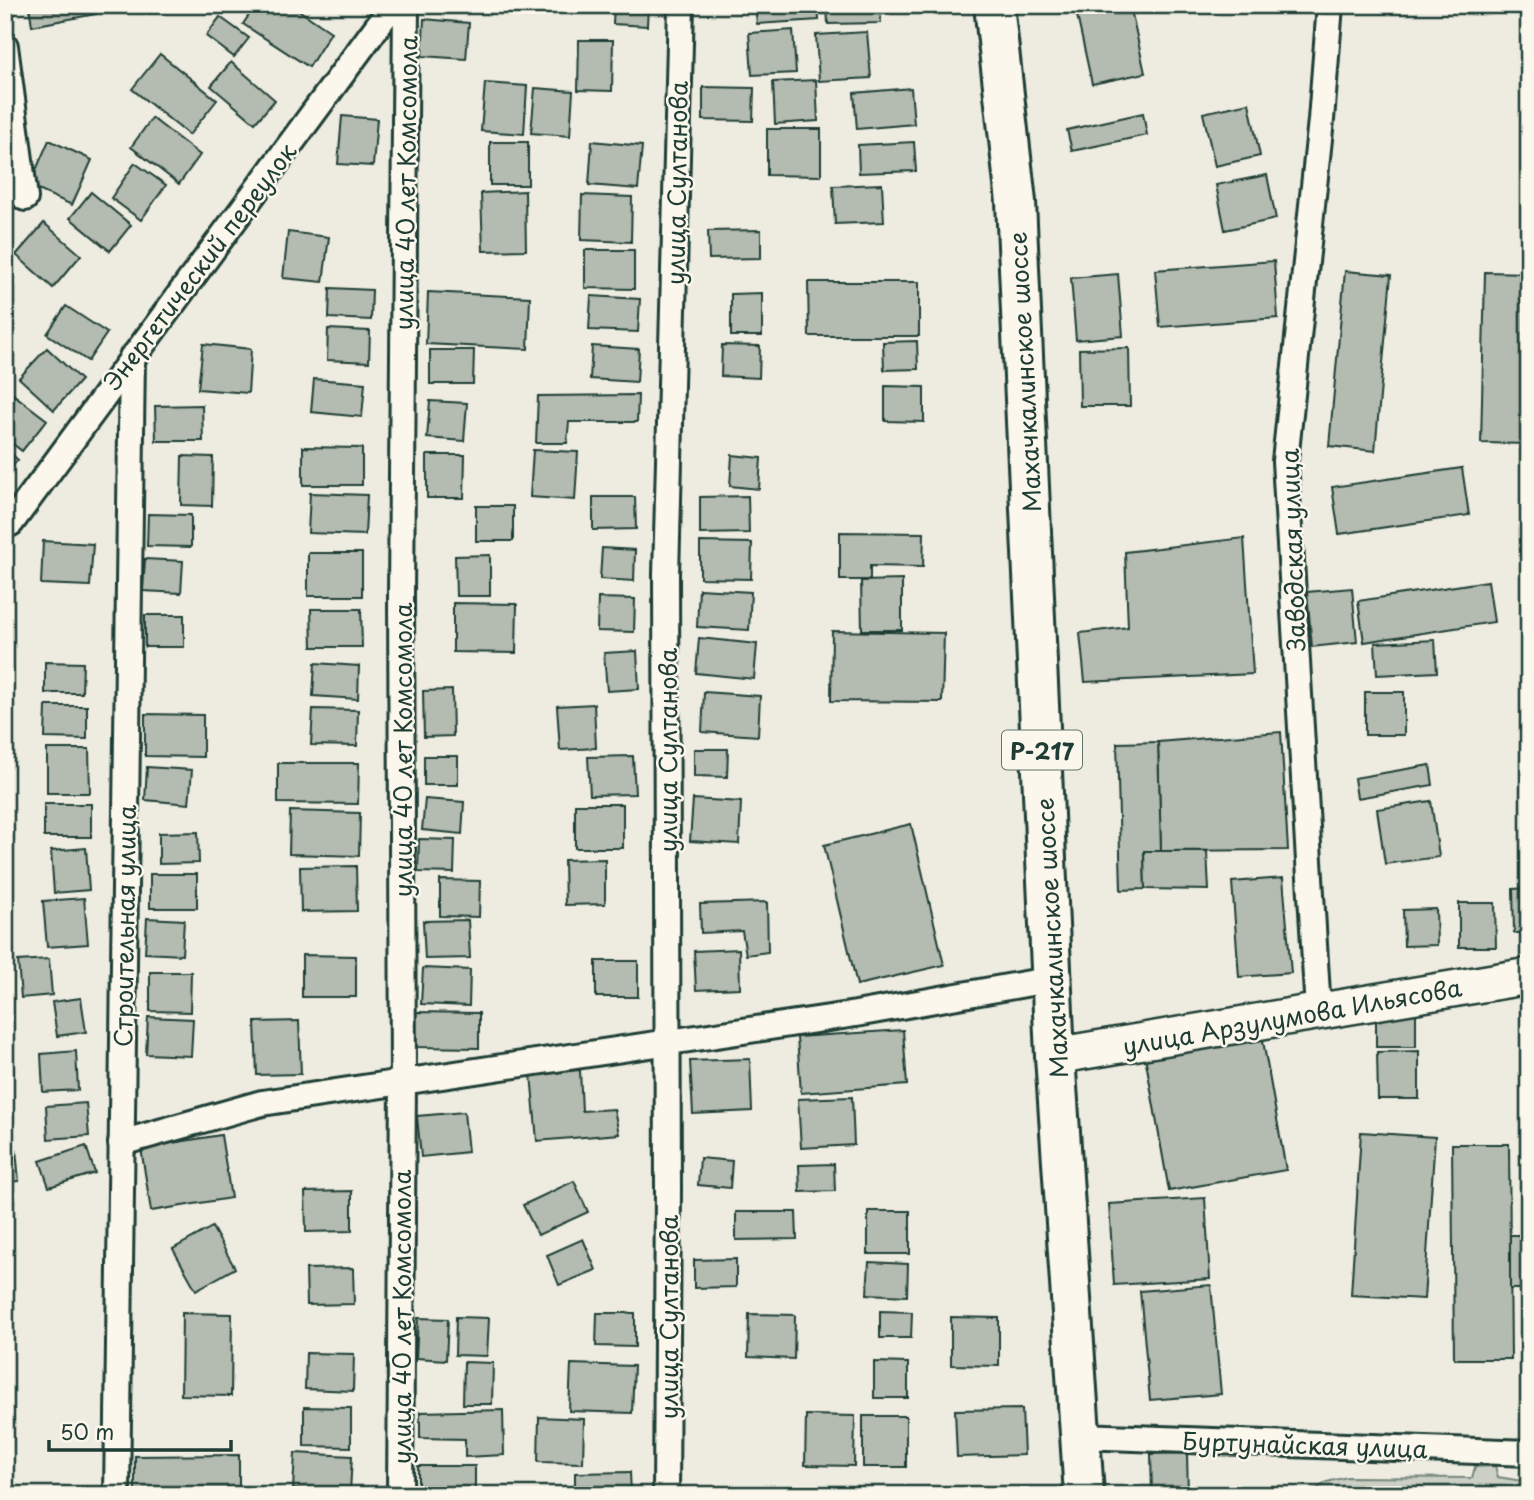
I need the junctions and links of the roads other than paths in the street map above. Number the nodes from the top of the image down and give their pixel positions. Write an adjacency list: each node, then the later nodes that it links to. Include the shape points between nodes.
1 (393, 5): 8 (street, Энергетический переулок)
2 (406, 5): 15 (street, улица 40 лет Комсомола)
3 (681, 5): 13 (street, улица Султанова, via 666,575)
4 (994, 5): 11 (highway, Махачкалинское шоссе / Р-217, via 1016,202)
5 (1330, 5): 12 (street, Заводская улица, via 1285,461)
6 (5, 46): 7 (street)
7 (25, 198)
8 (132, 356): 9 (street, Энергетический переулок); 16 (street, Строительная улица)
9 (5, 526)
10 (1529, 976): 12 (street, улица Арзулумова Ильясова)
11 (1054, 979): 13 (street); 14 (highway, Махачкалинское шоссе / Р-217)
12 (1318, 1012): 14 (street, улица Арзулумова Ильясова)
13 (668, 1043): 15 (street); 21 (street, улица Султанова)
14 (1055, 1056): 17 (highway, Махачкалинское шоссе / Р-217)
15 (403, 1081): 16 (street, via 262,1103); 20 (street, улица 40 лет Комсомола)
16 (121, 1143): 19 (street, Строительная улица)
17 (1081, 1436): 18 (street, Буртунайская улица); 22 (highway, Махачкалинское шоссе / Р-217)
18 (1529, 1453)
19 (117, 1495)
20 (400, 1495)
21 (666, 1495)
22 (1084, 1495)

